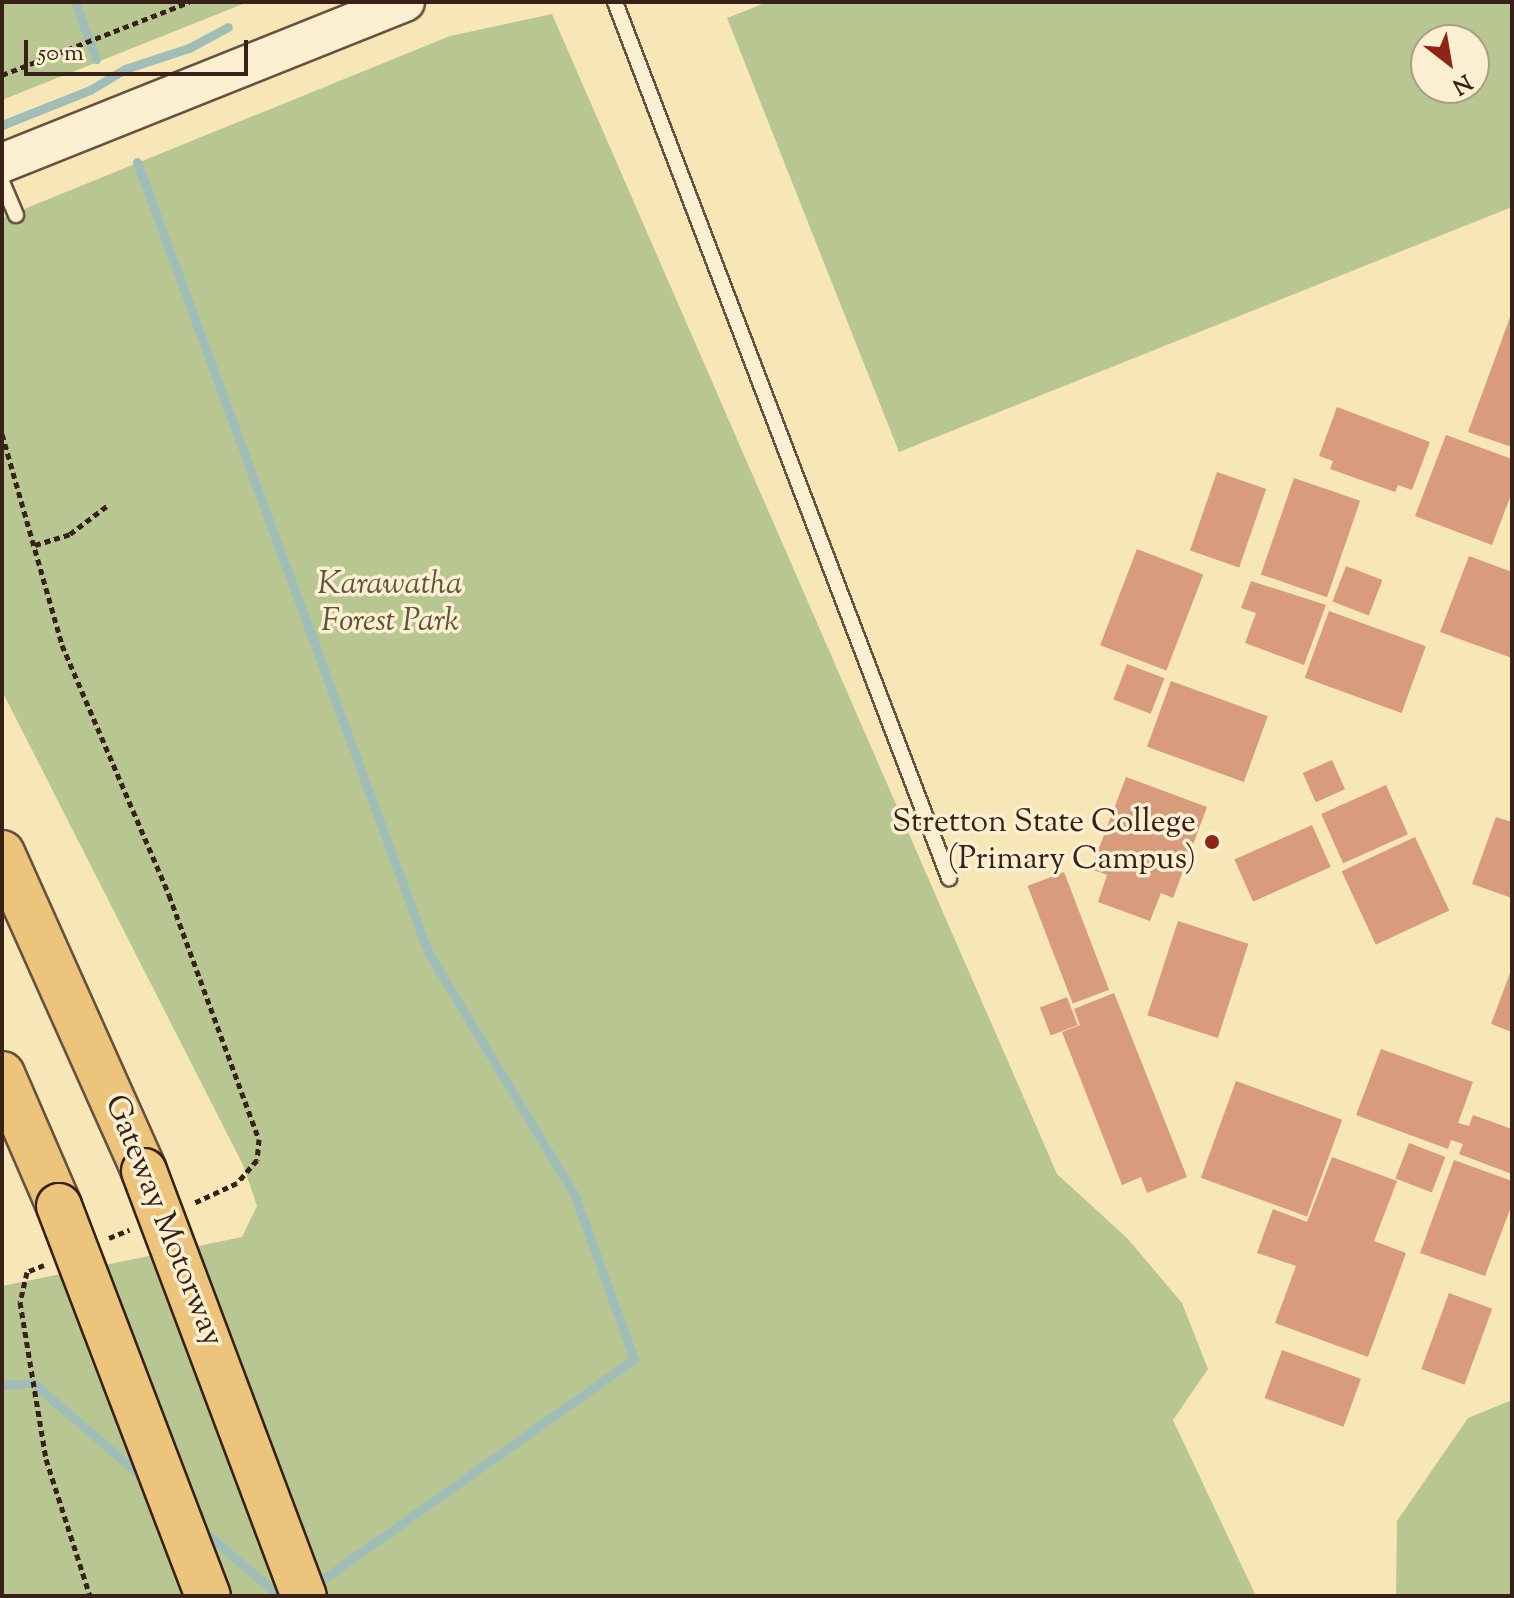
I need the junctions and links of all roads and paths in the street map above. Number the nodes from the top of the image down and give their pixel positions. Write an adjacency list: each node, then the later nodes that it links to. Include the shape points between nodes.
1 (189, 2): 4 (path)
2 (405, 2): 5 (street)
3 (615, 2): 12 (lane)
4 (2, 75)
5 (2, 163)
6 (2, 182): 7 (lane)
7 (16, 215)
8 (2, 434): 10 (path)
9 (108, 505): 10 (path, via 70,534)
10 (35, 545): 14 (path, via 62,645 169,895)
11 (2, 853): 16 (highway, Gateway Motorway, bridge, via 144,1171)
12 (949, 878)
13 (2, 1074): 15 (highway, bridge, via 59,1206)
14 (249, 1104)
15 (208, 1596)
16 (304, 1596)

